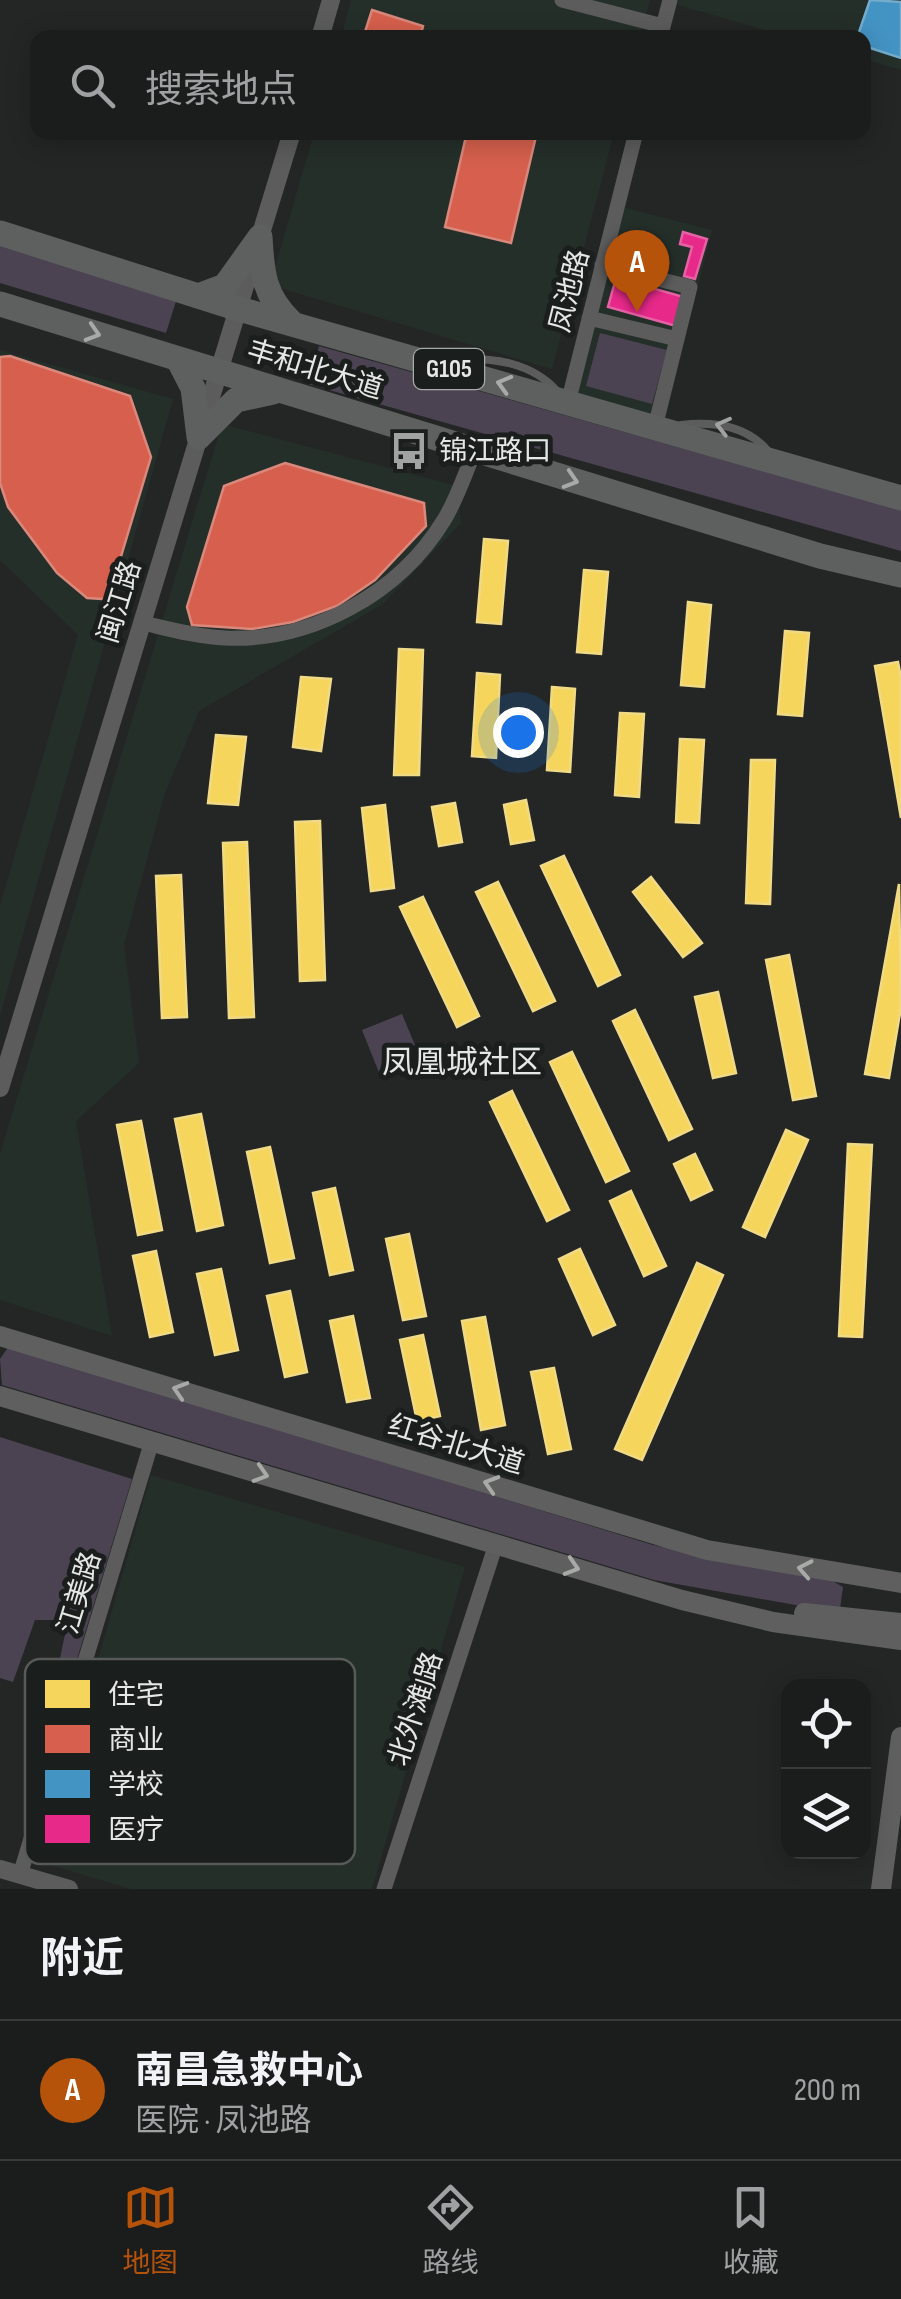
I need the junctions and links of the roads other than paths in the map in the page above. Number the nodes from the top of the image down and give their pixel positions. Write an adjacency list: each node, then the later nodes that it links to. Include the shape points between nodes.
1 (331, 0): 4 (street)
2 (562, 0): 5 (street)
3 (670, 0): 6 (street)
4 (322, 30)
5 (656, 30)
6 (662, 30)
7 (290, 140): 10 (street, 闽江路)
8 (634, 140): 11 (street, 凤池路)
9 (0, 233): 12 (highway, 丰和北大道 / G105)
10 (260, 238): 12 (highway, via 225,286); 14 (street, 闽江路); 16 (highway, via 270,302)
11 (602, 265): 15 (street, 凤池路); 17 (street, via 690,288)
12 (198, 296): 14 (highway, 丰和北大道 / G105)
13 (0, 304): 18 (highway, 丰和北大道 / G105, one-way to 18)
14 (239, 309): 16 (highway, 丰和北大道 / G105); 19 (street, 闽江路)
15 (589, 318): 17 (street); 21 (street, 凤池路)
16 (294, 324): 21 (highway, 丰和北大道 / G105, one-way to 16)
17 (677, 340): 22 (street)
18 (178, 360): 19 (highway, 丰和北大道 / G105); 23 (highway, via 193,388)
19 (219, 372): 20 (highway, 丰和北大道 / G105); 23 (street, 闽江路)
20 (279, 391): 23 (highway, via 236,400); 24 (highway, 丰和北大道 / G105)
21 (568, 402): 22 (highway, 丰和北大道 / G105)
22 (655, 428): 25 (highway, 丰和北大道 / G105, one-way to 22)
23 (199, 437): 27 (street, 闽江路)
24 (475, 451): 26 (highway, 丰和北大道 / G105, one-way to 26, via 820,556); 27 (street, via 445,518 422,550 363,601 286,634 254,638)
25 (901, 498)
26 (901, 574)
27 (142, 622): 28 (street, 闽江路)
28 (0, 1088)
29 (0, 1336): 33 (main road, 红谷北大道, one-way to 29, via 707,1550)
30 (0, 1396): 31 (main road)
31 (152, 1441): 32 (main road, one-way to 32); 37 (street, 江美路)
32 (496, 1544): 34 (main road, one-way to 34); 43 (street, 北外滩J路)
33 (901, 1583)
34 (682, 1600): 35 (main road); 36 (main road, via 773,1622)
35 (901, 1623)
36 (901, 1640)
37 (86, 1659)
38 (901, 1737): 44 (main road)
39 (25, 1859): 41 (street, 江美路)
40 (0, 1869): 41 (street)
41 (20, 1875): 42 (street)
42 (69, 1889)
43 (384, 1889)
44 (880, 1889)

